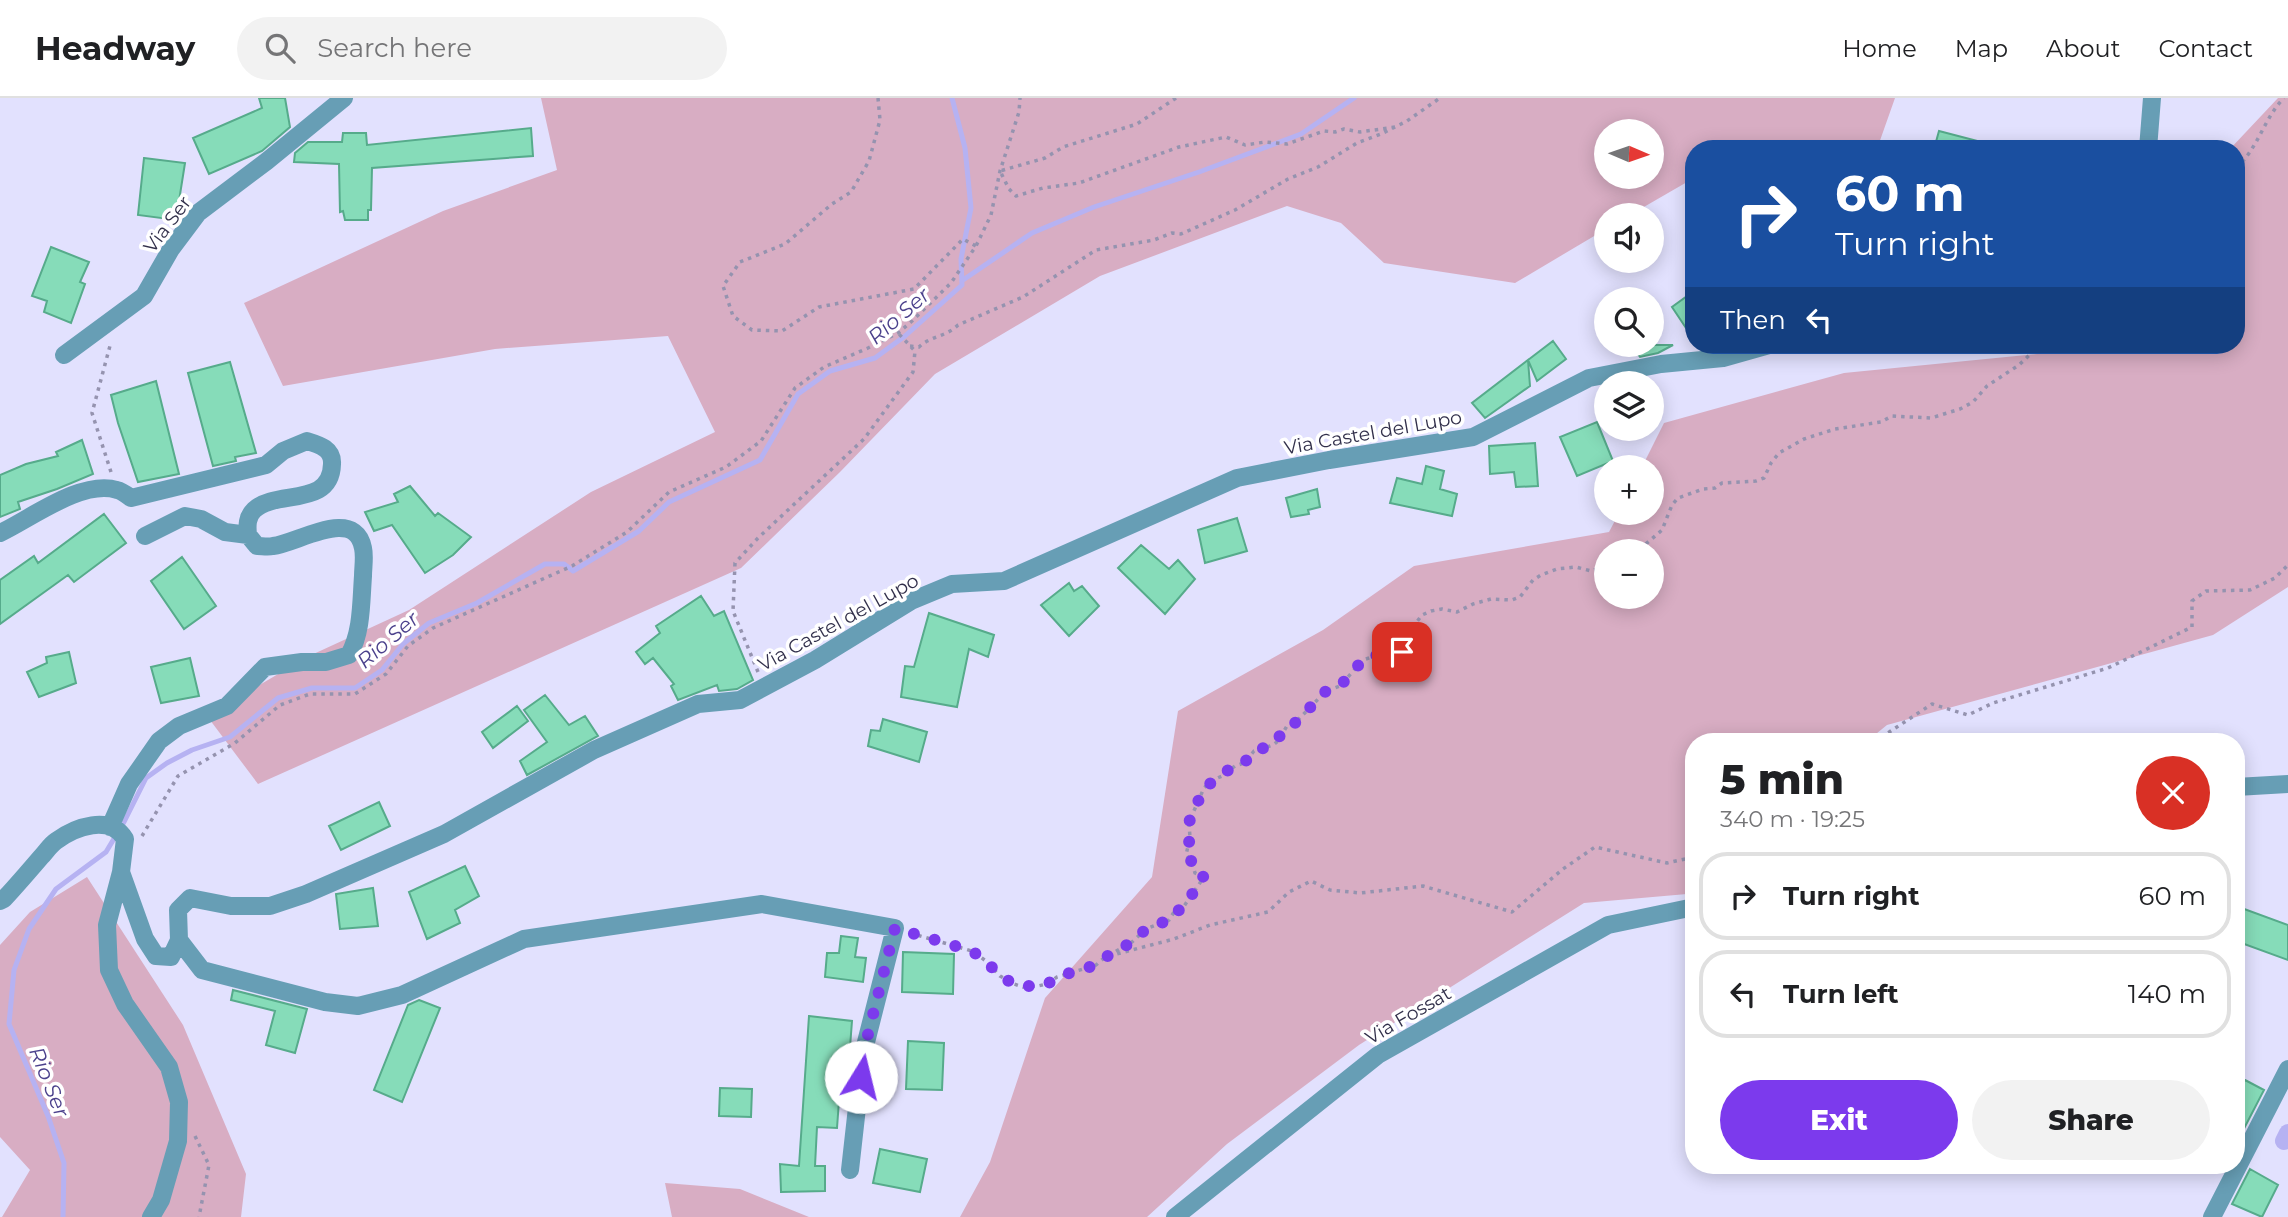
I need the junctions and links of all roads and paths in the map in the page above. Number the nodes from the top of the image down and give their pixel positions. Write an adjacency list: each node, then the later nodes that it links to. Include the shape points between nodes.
1 (344, 98): 18 (street, Via Ser, via 198,213 144,296)
2 (878, 98): 12 (path, via 880,120 869,161 851,192 785,244 740,262 723,286 733,316 752,330 782,331 819,307 915,289 963,239)
3 (1020, 98): 11 (path)
4 (1176, 98): 11 (path, via 1137,124)
5 (1440, 98): 8 (path)
6 (2152, 98): 9 (street)
7 (2284, 98): 10 (path)
8 (1395, 127): 11 (path, via 1324,131 1287,144 1245,145 1226,137 1179,147 1079,183 1016,195); 15 (path, via 1181,234 1096,250 1023,297 919,347)
9 (2149, 140)
10 (2245, 156)
11 (1000, 171): 12 (path, via 991,215)
12 (975, 246): 14 (path, via 951,283)
13 (116, 332): 19 (path, via 92,413)
14 (899, 334): 15 (path); 30 (path, via 824,367 795,388 761,441 726,467 669,492 627,532 572,566 433,628 408,646 386,674 355,694 310,695 280,705 235,743 178,776)
15 (910, 346): 26 (path, via 915,351 913,372 864,439 735,564 733,611)
16 (1737, 354): 26 (street, Via Castel del Lupo, via 1589,378 1474,437 1237,478 1004,581 951,584 911,601)
17 (2031, 354): 23 (path, via 1960,409 1931,418 1892,416 1835,429 1779,453 1764,478 1722,483 1678,498 1662,530)
18 (64, 355)
19 (118, 490): 20 (street, via 93,489 75,495); 21 (street, via 131,498 266,465 307,441 325,447 332,457 332,474 318,491 255,509 247,521)
20 (0, 533)
21 (248, 534): 22 (street, via 225,532 185,516); 30 (street, via 257,546 273,547 332,527 348,528 360,539 364,551 361,614 355,644 349,655 326,662 265,667 228,706 179,726 159,741 129,784)
22 (145, 536)
23 (1652, 539)
24 (2288, 565): 27 (path, via 2275,578 2250,590 2206,591 2192,601 2192,627 2108,668 1968,715 1932,704)
25 (1594, 570): 37 (path, via 1557,569 1533,580 1512,600 1492,599 1457,612 1431,611 1412,628 1394,629 1390,636 1402,652 1363,660 1340,686 1326,691 1287,726 1278,741 1254,751 1244,763 1204,788 1189,822 1186,855 1195,873 1204,877 1200,885 1169,920 1146,929)
26 (765, 687): 36 (street, Via Castel del Lupo, via 740,700 698,704 594,750 444,834 306,894 270,906 231,906 190,898 177,909)
27 (1888, 733)
28 (2288, 784): 29 (street)
29 (2245, 786)
30 (121, 833): 32 (street, via 125,839); 33 (street, via 99,824 55,841)
31 (1685, 859): 37 (path, via 1667,863 1595,847 1512,912 1423,886 1360,893 1330,890 1311,881 1289,892 1268,912)
32 (121, 872): 36 (street, via 145,939 156,956 171,957); 43 (street, via 107,925 109,970 125,1004 169,1067 179,1102 178,1141 161,1200)
33 (0, 901)
34 (1685, 909): 45 (street, Via Fossat, via 1608,925 1378,1055)
35 (895, 928): 36 (street, via 762,904 524,939 402,995 358,1006 202,970); 37 (path, via 972,951 1000,976 1023,986 1046,985); 41 (street, via 863,1054)
36 (179, 940)
37 (1104, 958)
38 (2288, 1069): 40 (street)
39 (194, 1134): 44 (path, via 209,1166)
40 (2245, 1153)
41 (850, 1170)
42 (2234, 1174): 46 (street)
43 (151, 1217)
44 (199, 1217)
45 (1175, 1217)
46 (2212, 1217)

